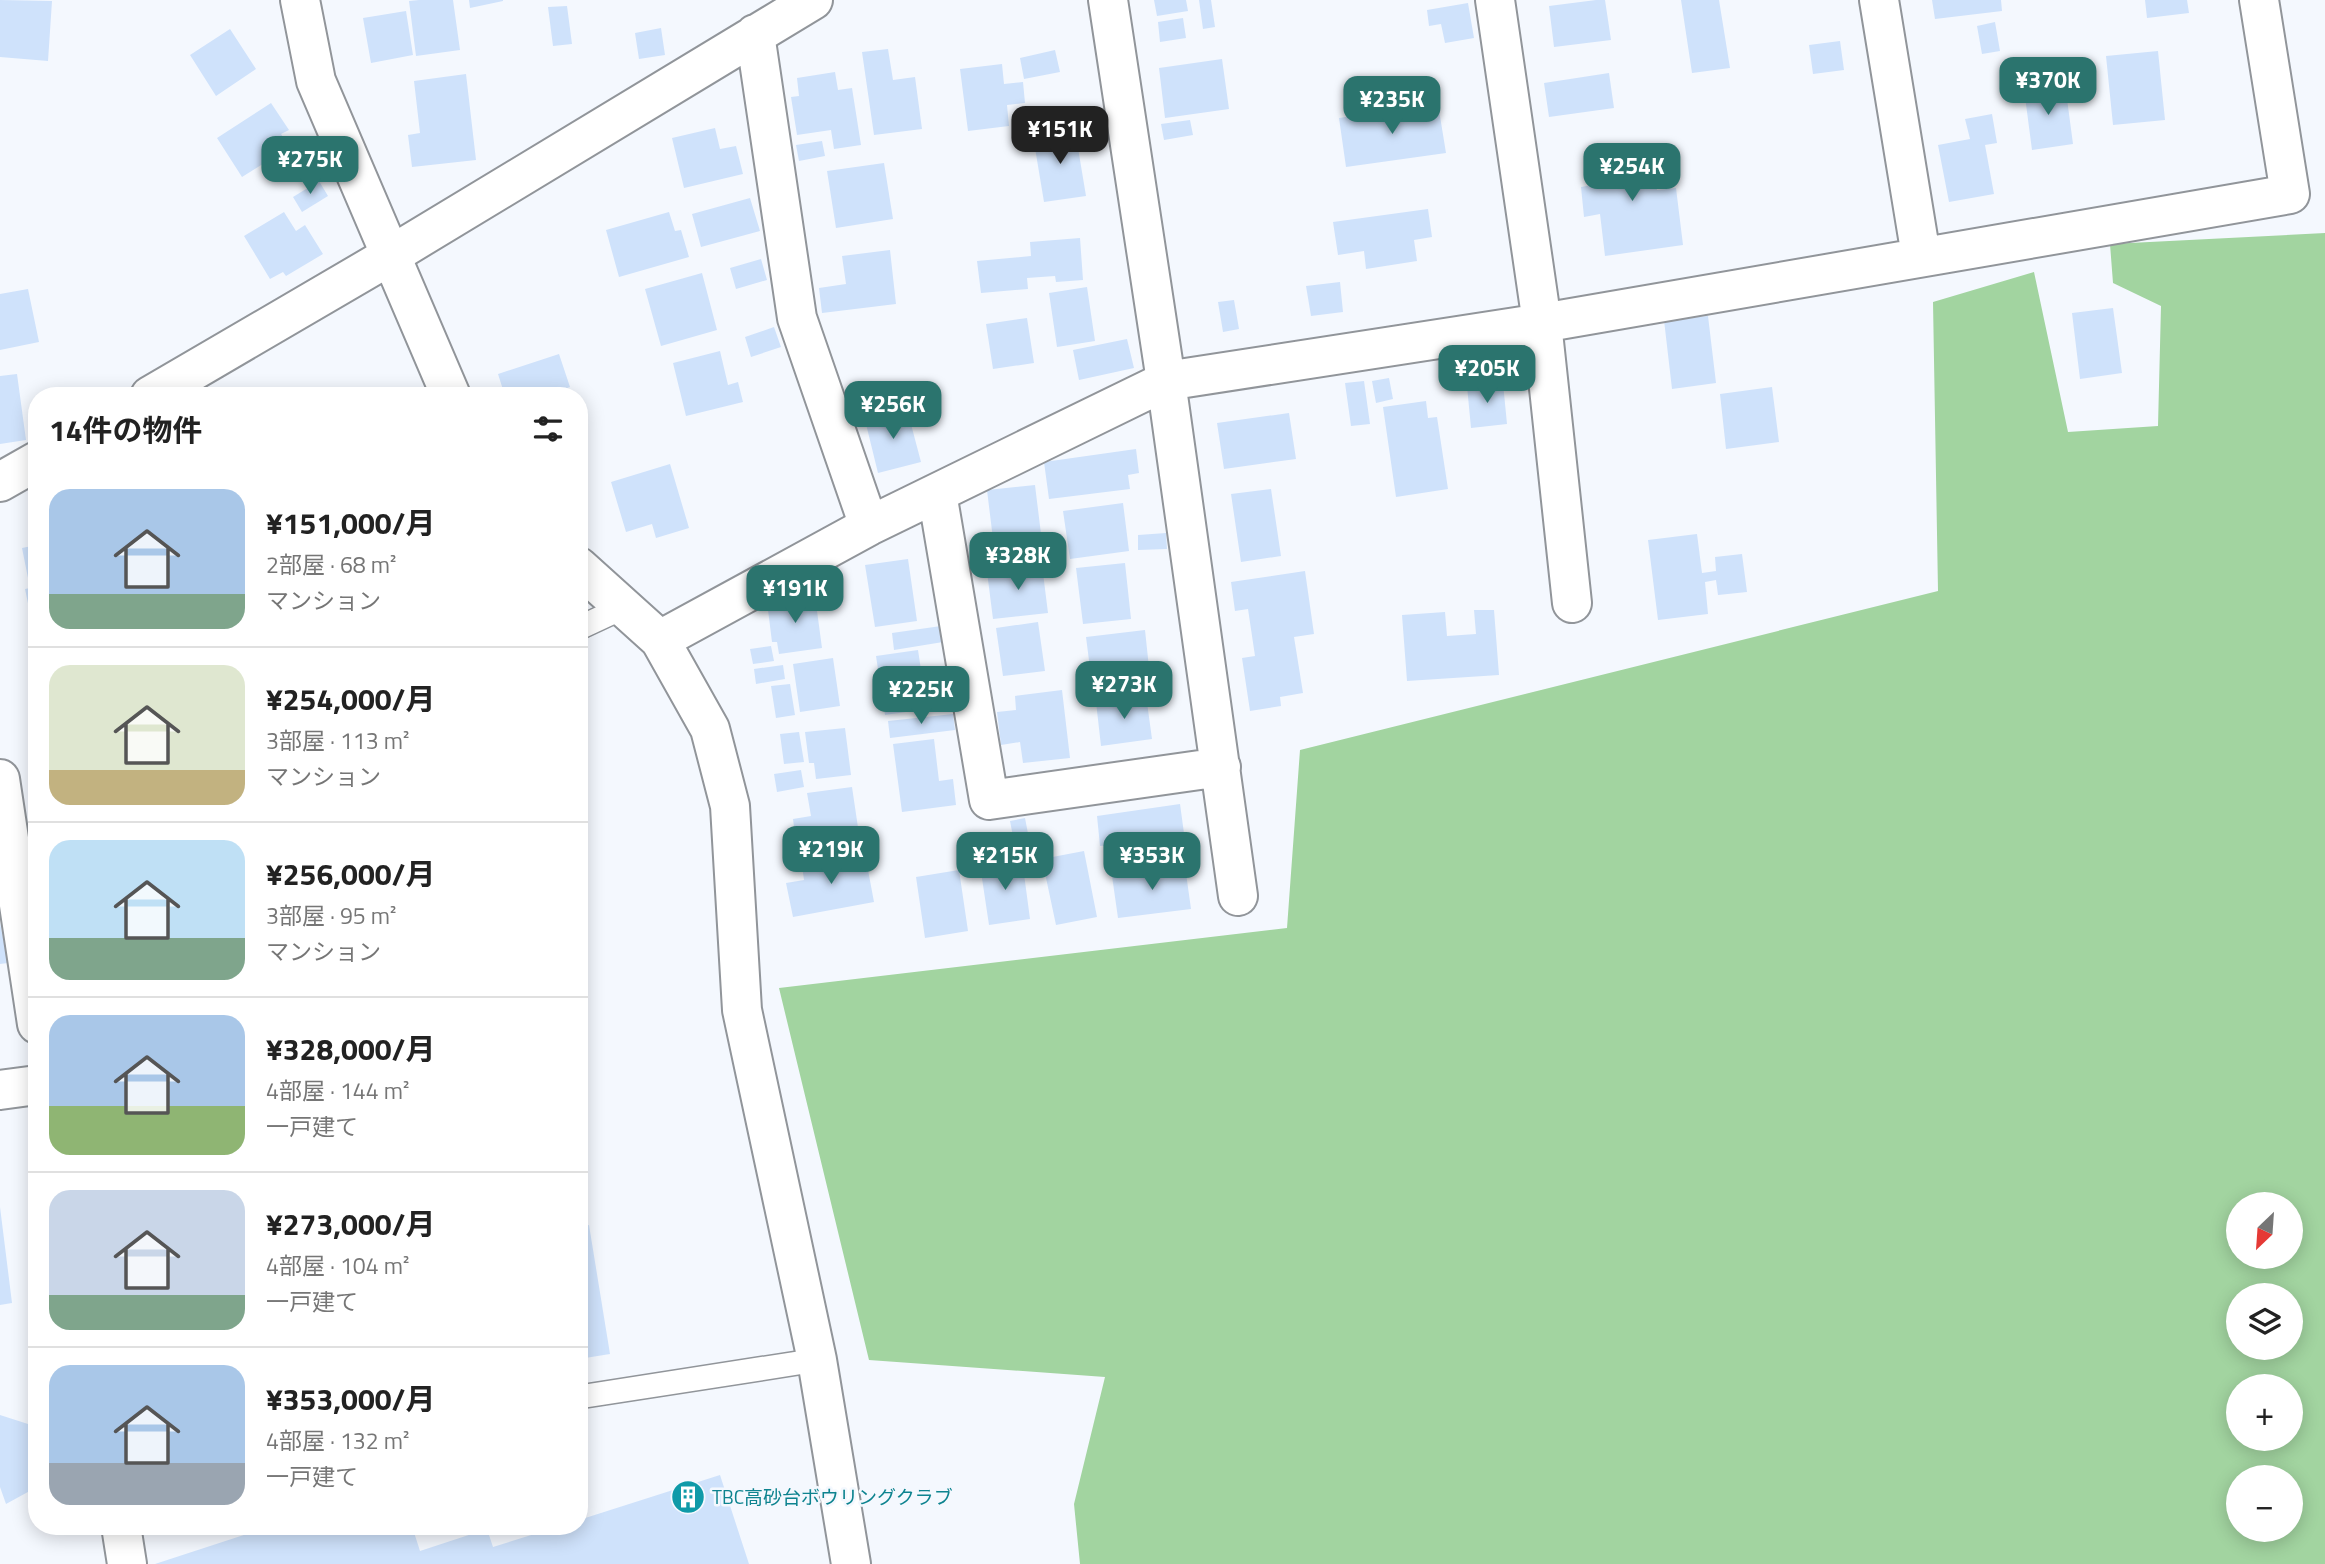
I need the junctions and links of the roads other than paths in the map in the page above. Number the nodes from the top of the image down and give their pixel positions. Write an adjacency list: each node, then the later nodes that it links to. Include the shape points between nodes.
1 (300, 0): 8 (street, via 316,81)
2 (813, 0): 7 (street)
3 (1108, 0): 11 (street)
4 (1495, 0): 10 (street)
5 (1879, 0): 9 (street)
6 (2259, 0): 9 (street, via 2290,194)
7 (755, 34): 8 (street); 17 (street, via 797,318)
8 (393, 254): 12 (street); 13 (street)
9 (1921, 256): 10 (street)
10 (1542, 323): 11 (street); 19 (street)
11 (1166, 381): 16 (street); 23 (street)
12 (165, 387)
13 (447, 387)
14 (28, 466): 15 (street)
15 (0, 482)
16 (937, 492): 17 (street); 23 (street, via 989,800)
17 (869, 526): 22 (street)
18 (588, 575): 20 (street)
19 (1572, 603)
20 (624, 607): 21 (lane); 22 (street)
21 (588, 624)
22 (660, 640): 29 (street, via 710,730 730,806 742,1010)
23 (1221, 767): 25 (street)
24 (0, 779): 26 (street)
25 (1238, 896)
26 (28, 964)
27 (28, 1086): 28 (street)
28 (0, 1090)
29 (817, 1360): 30 (lane); 33 (street)
30 (588, 1396)
31 (122, 1535): 32 (street)
32 (127, 1564)
33 (851, 1564)

